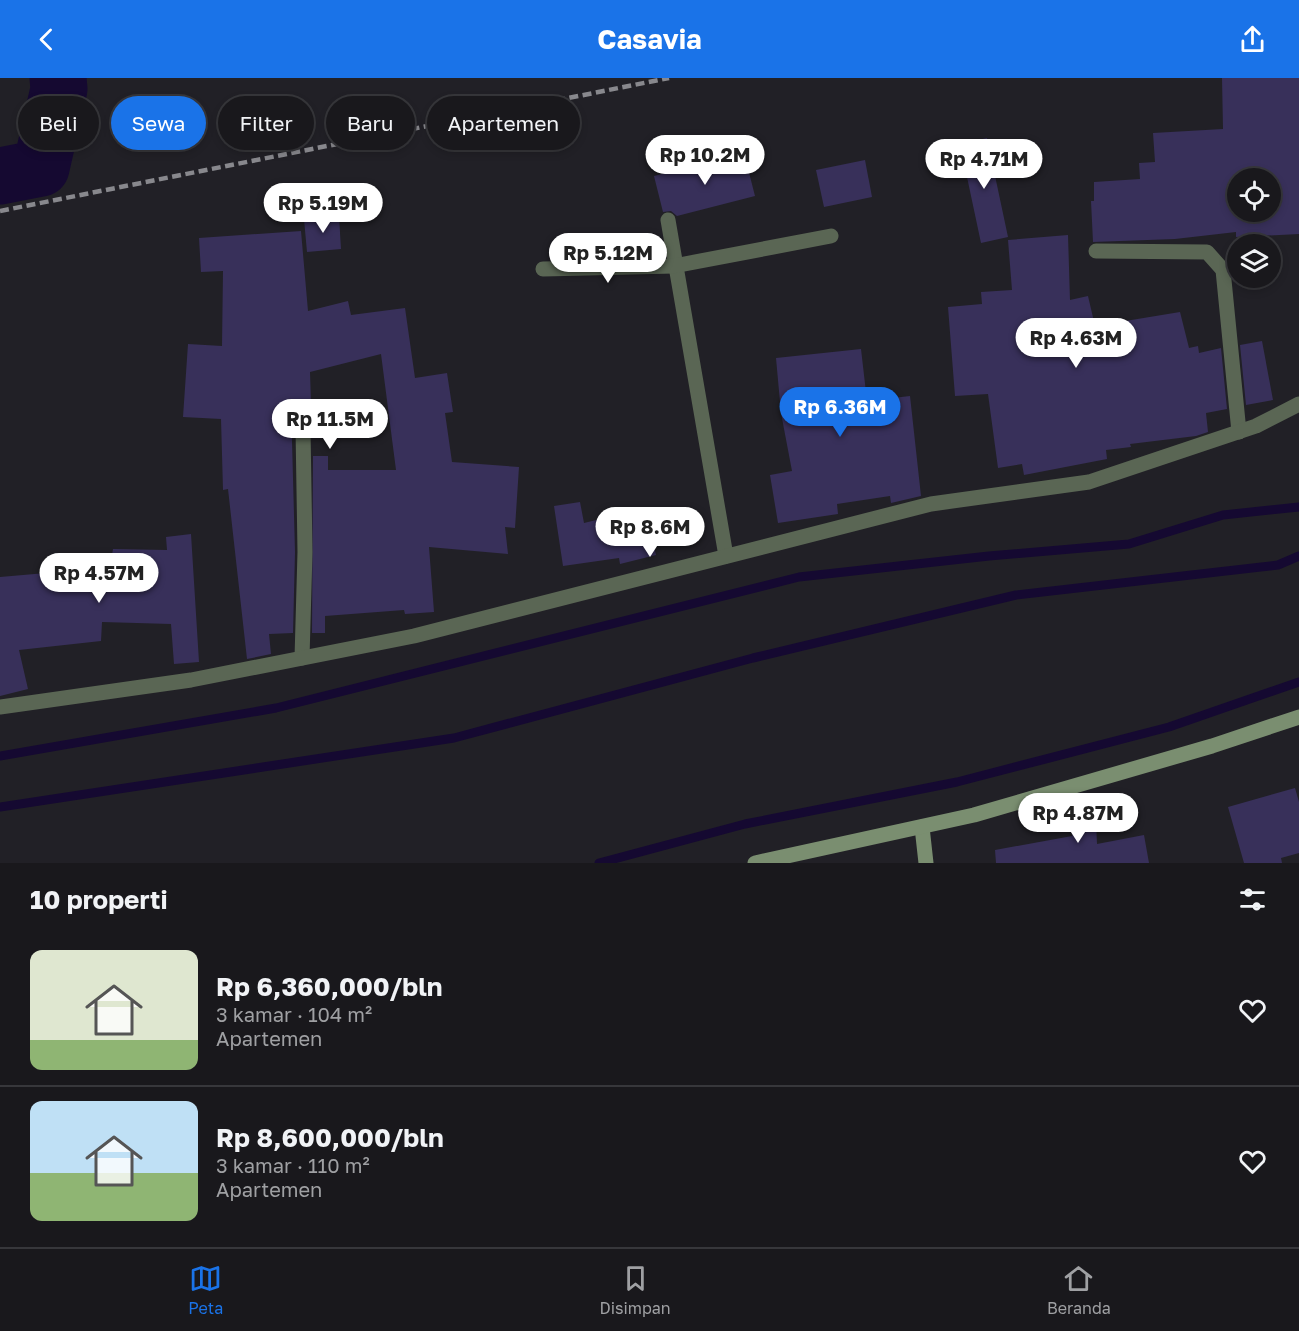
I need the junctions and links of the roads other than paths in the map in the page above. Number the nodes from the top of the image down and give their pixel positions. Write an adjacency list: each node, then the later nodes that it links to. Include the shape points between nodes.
1 (668, 220): 4 (street)
2 (831, 236): 4 (street)
3 (1096, 251): 8 (street, via 1207,252 1214,257 1223,270)
4 (674, 266): 5 (street); 9 (street)
5 (543, 269)
6 (1299, 404): 8 (street)
7 (303, 428): 10 (street)
8 (1239, 432): 9 (street, via 1089,482 931,504)
9 (726, 556): 10 (street, via 414,636)
10 (302, 658): 11 (street, via 191,680)
11 (0, 707)
12 (1299, 717): 13 (street, via 1212,746)
13 (922, 827): 14 (street); 15 (street)
14 (755, 863)
15 (926, 863)

